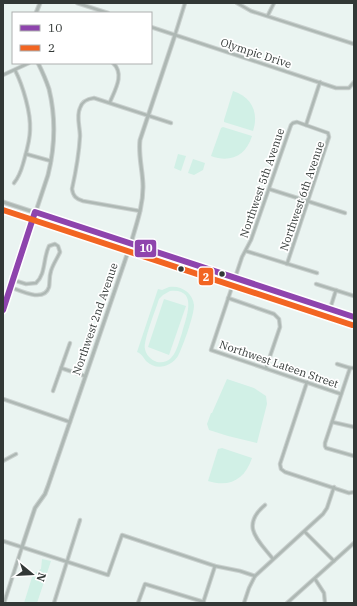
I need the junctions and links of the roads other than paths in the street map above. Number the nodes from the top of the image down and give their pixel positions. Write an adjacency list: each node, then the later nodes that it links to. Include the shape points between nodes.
1 (77, 3): 5 (street)
2 (185, 3): 8 (street)
3 (237, 3): 6 (street, via 251,11)
4 (274, 3): 6 (street)
5 (105, 12)
6 (268, 15): 9 (street)
7 (152, 27): 8 (street, Olympic Drive)
8 (175, 35): 15 (street, Olympic Drive); 18 (street, Northwest 2nd Avenue)
9 (354, 44)
10 (27, 64): 13 (street)
11 (38, 64): 22 (street, via 48,88 53,118)
12 (115, 64): 17 (street, via 120,77)
13 (15, 70): 14 (street); 21 (street, via 25,96 30,130)
14 (3, 75)
15 (320, 82): 16 (street, Olympic Drive, via 345,89); 20 (street)
16 (354, 82)
17 (110, 102): 18 (street); 27 (street, via 88,99 80,107 80,134 73,194 83,201)
18 (149, 115): 19 (street); 27 (street, Northwest 2nd Avenue, via 139,148 143,185)
19 (171, 123)
20 (306, 125): 24 (street, Northwest 5th Avenue, via 297,122 292,124); 26 (street, Northwest 6th Avenue, via 328,133 329,137)
21 (26, 154): 22 (street); 23 (street)
22 (51, 161): 28 (street)
23 (14, 183)
24 (269, 189): 26 (street); 31 (street, Northwest 5th Avenue)
25 (3, 202): 28 (street)
26 (308, 202): 29 (street); 32 (street, Northwest 6th Avenue)
27 (140, 211): 30 (street, Northwest 2nd Avenue)
28 (35, 212): 30 (street); 35 (street)
29 (346, 214)
30 (131, 243): 34 (street); 51 (street, Northwest 2nd Avenue)
31 (246, 250): 32 (street); 34 (street, Northwest 5th Avenue)
32 (287, 264): 33 (street)
33 (317, 273)
34 (235, 278): 40 (street, Northwest 5th Avenue); 41 (street)
35 (13, 280): 37 (street); 37 (street, via 26,284 36,283 42,276 49,246 58,246 60,252 51,270 47,291 36,295)
36 (316, 284): 38 (street)
37 (10, 287): 42 (street)
38 (336, 290): 39 (street); 41 (street)
39 (354, 296)
40 (228, 298): 45 (street, Northwest 5th Avenue); 48 (street, via 274,314 279,319 280,327)
41 (330, 309): 43 (street)
42 (3, 310)
43 (354, 317)
44 (70, 343): 47 (street)
45 (211, 350): 48 (street, Northwest Lateen Street)
46 (337, 364): 49 (street)
47 (61, 368): 51 (street); 53 (street)
48 (266, 368): 52 (street, Northwest Lateen Street)
49 (350, 368): 50 (street); 54 (street)
50 (354, 368)
51 (85, 376): 56 (street, Northwest 2nd Avenue)
52 (307, 382): 54 (street, Northwest Lateen Street); 62 (street, via 280,467 285,472)
53 (53, 391)
54 (341, 394): 57 (street)
55 (3, 399): 56 (street)
56 (70, 422): 69 (street, Northwest 2nd Avenue, via 46,491 35,508)
57 (332, 422): 58 (street); 60 (street, via 325,446)
58 (354, 427)
59 (16, 454): 61 (street)
60 (354, 456)
61 (3, 461)
62 (334, 487): 63 (street); 66 (street, via 326,511)
63 (354, 492)
64 (265, 505): 70 (street, via 256,514 253,528 255,537)
65 (80, 520): 72 (street)
66 (305, 531): 70 (street); 71 (street)
67 (3, 541): 69 (street)
68 (354, 543): 71 (street)
69 (22, 547): 72 (street); 76 (street, Northwest 2nd Avenue)
70 (274, 559): 74 (street)
71 (334, 561): 75 (street)
72 (67, 562): 73 (street, via 108,575 122,535); 77 (street)
73 (215, 566): 74 (street); 79 (street)
74 (255, 576): 80 (street)
75 (315, 579): 81 (street); 82 (street, via 324,593)
76 (4, 603)
77 (54, 603)
78 (138, 603): 79 (street, via 145,584)
79 (203, 603)
80 (244, 603)
81 (287, 603)
82 (325, 603)

